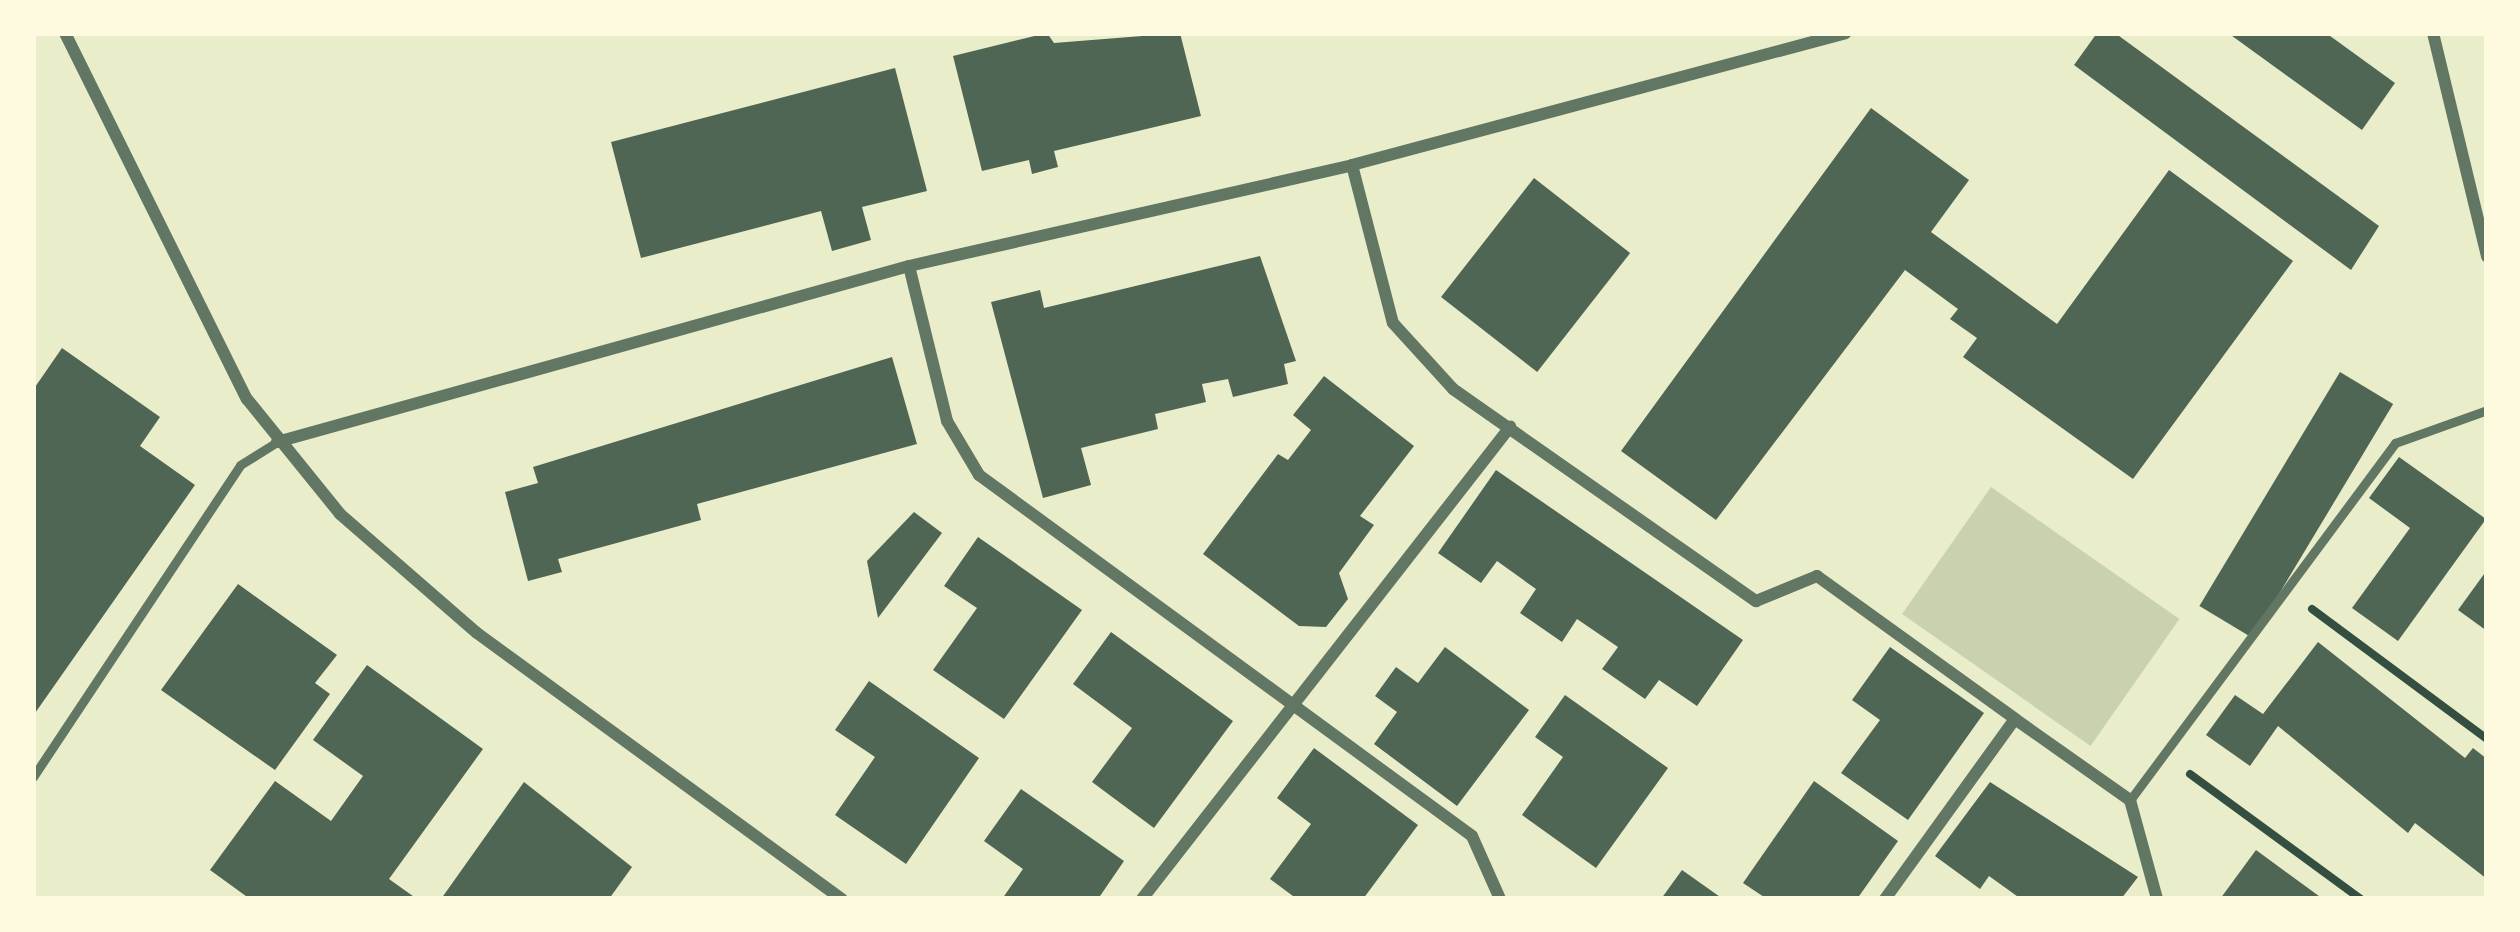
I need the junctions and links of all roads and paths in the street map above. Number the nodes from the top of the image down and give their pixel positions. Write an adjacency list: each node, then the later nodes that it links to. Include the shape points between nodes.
1 (65, 33): 9 (street, via 208,330)
2 (1846, 33): 4 (street)
3 (2433, 33): 5 (street)
4 (1352, 165): 6 (street); 8 (street, via 1393,323 1454,389)
5 (2487, 257)
6 (909, 266): 9 (street); 11 (street, via 947,421 979,475)
7 (2487, 410): 10 (lane, via 2395,443)
8 (1510, 427): 11 (street); 12 (street, via 1756,601 1817,576)
9 (277, 442): 15 (lane, via 241,465); 17 (street, via 397,569)
10 (2286, 590): 13 (path); 14 (lane)
11 (1294, 697): 18 (street); 19 (street, via 1472,836)
12 (2015, 719): 16 (street); 20 (street)
13 (2487, 740)
14 (2164, 756): 16 (lane); 22 (path)
15 (33, 777)
16 (2131, 800): 21 (street)
17 (842, 899)
18 (1142, 899)
19 (1500, 899)
20 (1885, 899)
21 (2157, 899)
22 (2361, 899)

